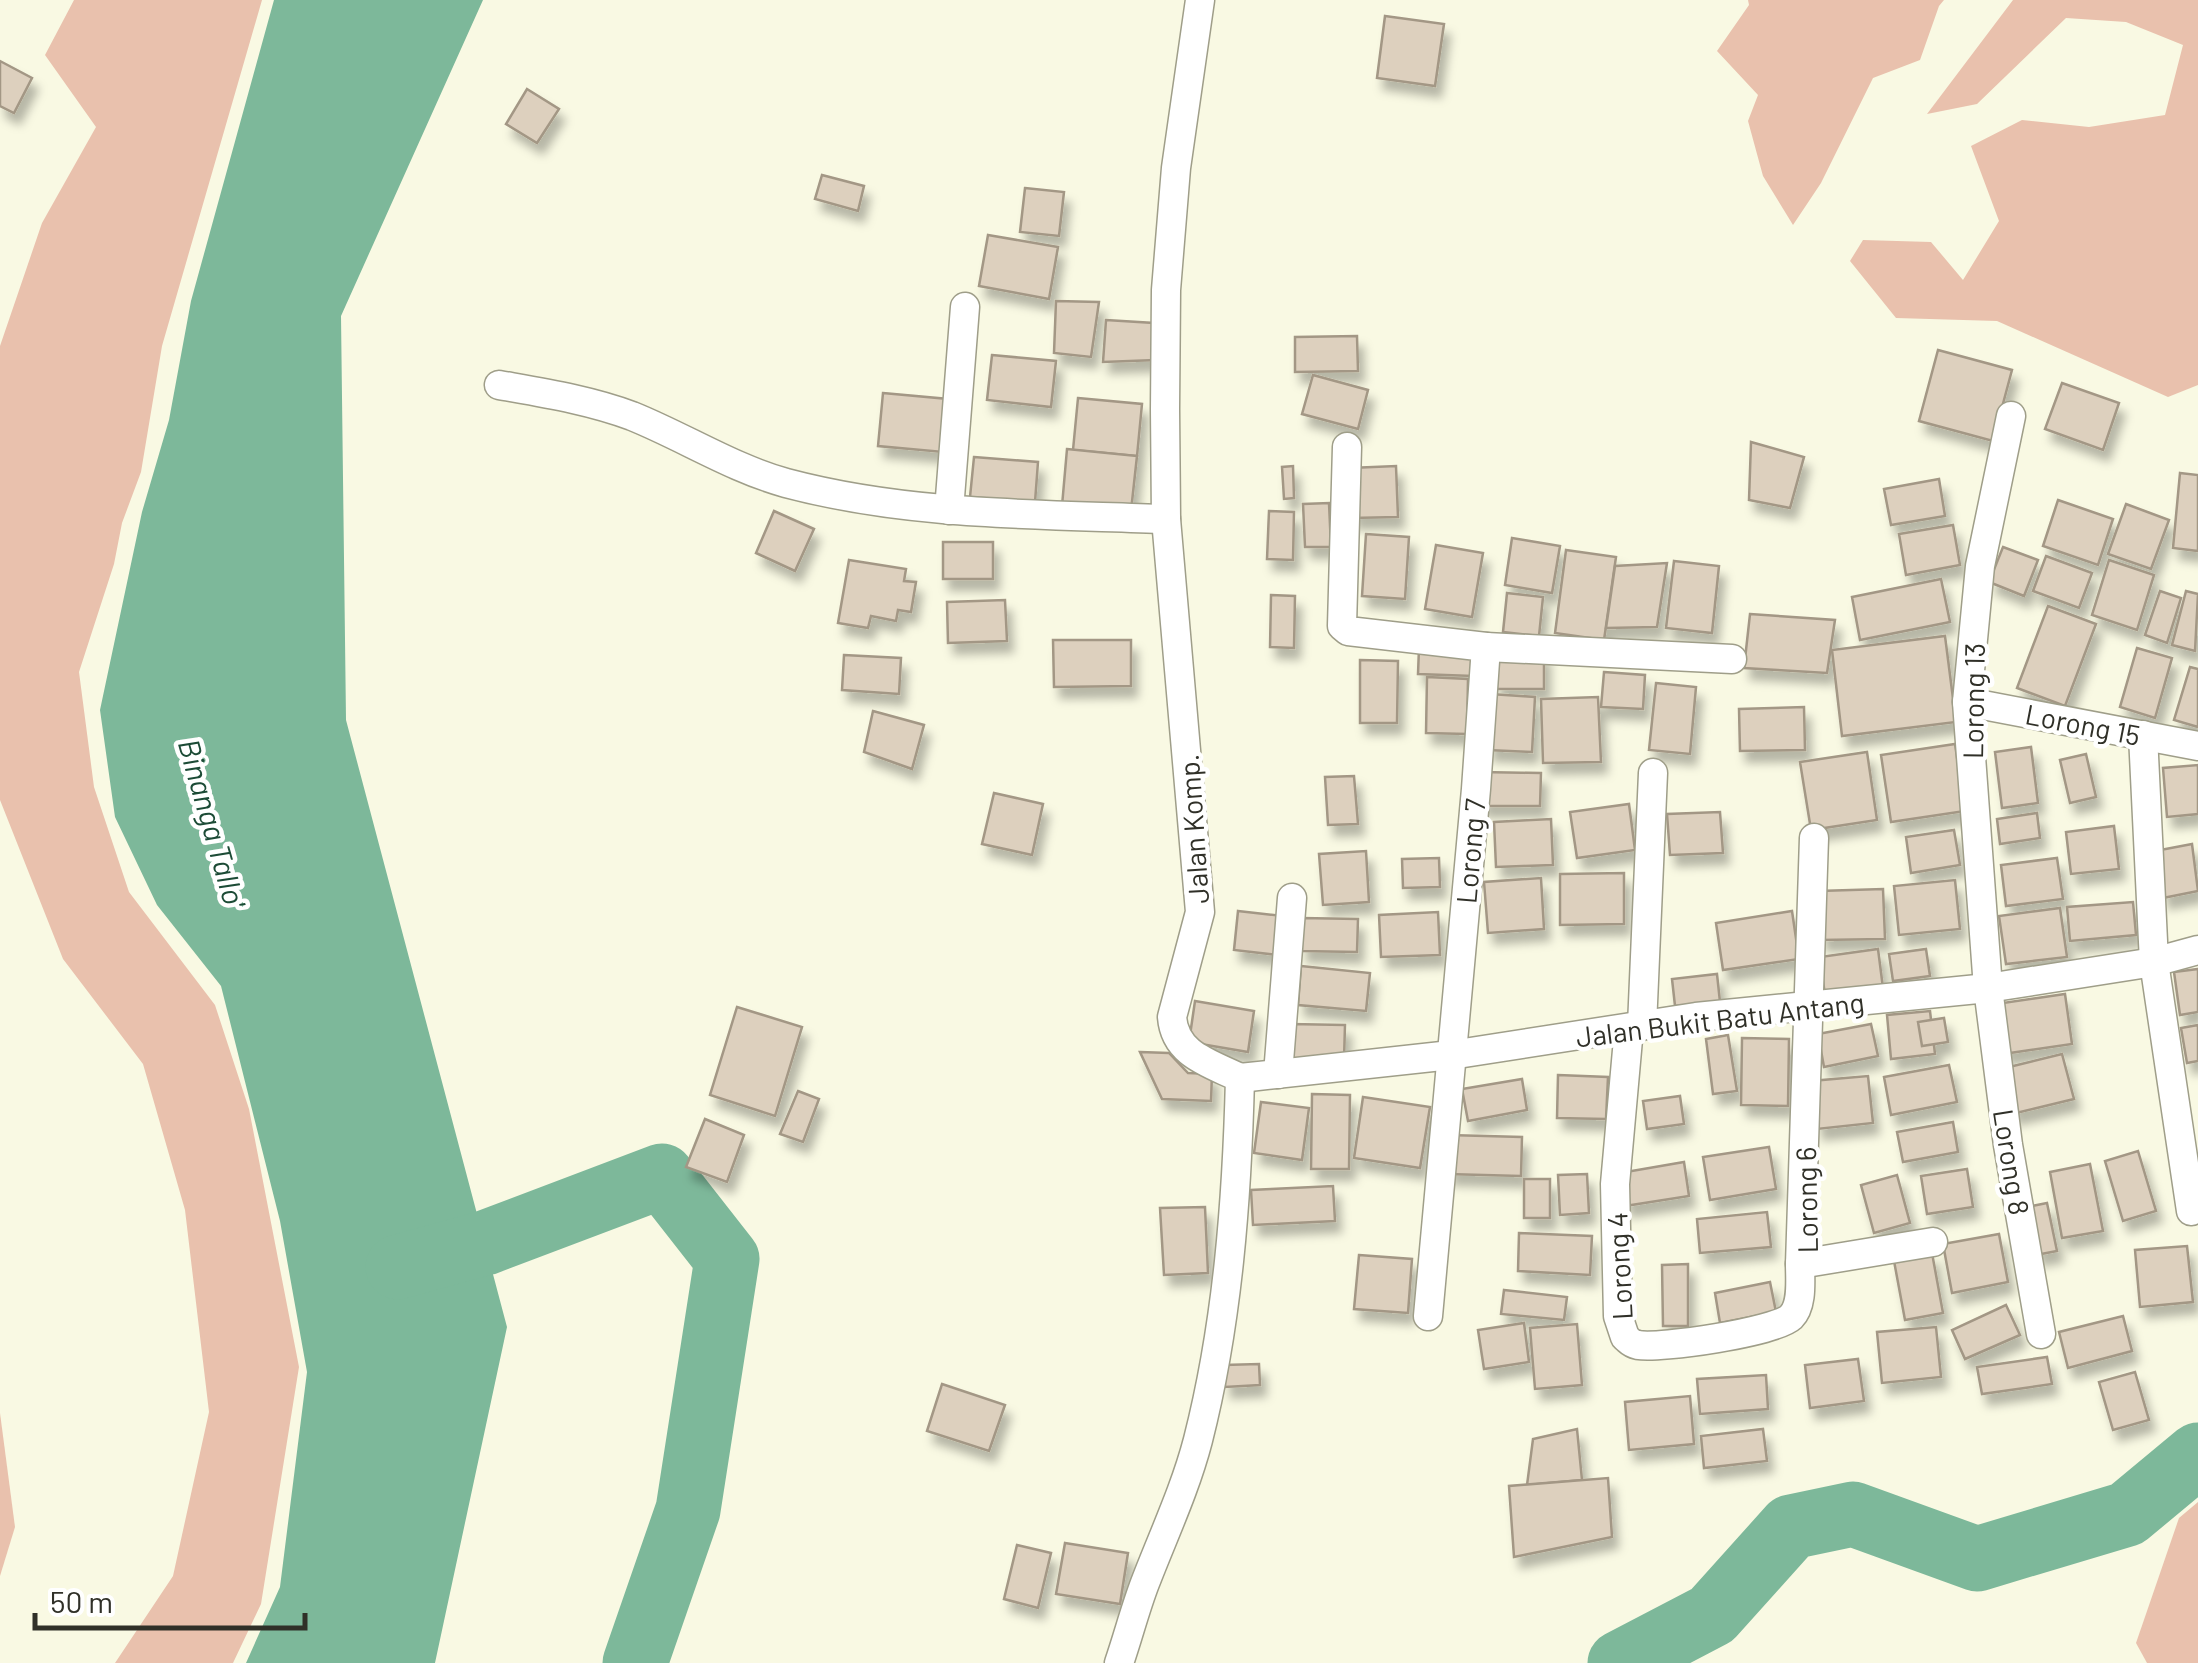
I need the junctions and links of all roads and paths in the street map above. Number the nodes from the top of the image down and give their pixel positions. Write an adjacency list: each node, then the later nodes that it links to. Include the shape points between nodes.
1 (1200, 0): 7 (street, Jalan Komp., via 1166,290)
2 (965, 306): 6 (street)
3 (498, 385): 6 (street, via 617,411 788,484)
4 (2011, 416): 10 (street, Lorong 13, via 1980,566)
5 (1346, 447): 8 (street, via 1342,626)
6 (949, 510): 7 (street)
7 (1166, 519): 23 (street, Jalan Komp., via 1200,892 1173,1032 1192,1054)
8 (1486, 646): 9 (street); 21 (street, Lorong 7)
9 (1732, 659)
10 (1967, 702): 11 (street, Lorong 15); 18 (street, Lorong 13)
11 (2143, 735): 12 (street, Lorong 15); 17 (street)
12 (2198, 746)
13 (1654, 773): 20 (street)
14 (1814, 838): 19 (street, Lorong 6)
15 (1292, 898): 22 (street)
16 (2198, 950): 17 (street, Jalan Bukit Batu Antang)
17 (2154, 962): 18 (street, Jalan Bukit Batu Antang); 24 (street)
18 (1988, 988): 19 (street, Jalan Bukit Batu Antang); 28 (street, Lorong 8)
19 (1810, 1008): 20 (street, Jalan Bukit Batu Antang); 26 (street, Lorong 6)
20 (1636, 1027): 21 (street, Jalan Bukit Batu Antang); 26 (street, Lorong 4, via 1616,1184 1624,1337 1642,1346 1776,1326 1796,1309)
21 (1451, 1055): 22 (street, Jalan Bukit Batu Antang); 27 (street, Lorong 7)
22 (1278, 1074): 23 (street, Jalan Bukit Batu Antang)
23 (1240, 1078): 29 (street, via 1236,1199 1214,1366 1185,1483)
24 (2191, 1211)
25 (1933, 1242): 26 (street, Lorong 6)
26 (1800, 1264)
27 (1428, 1316)
28 (2041, 1334)
29 (1120, 1663)

